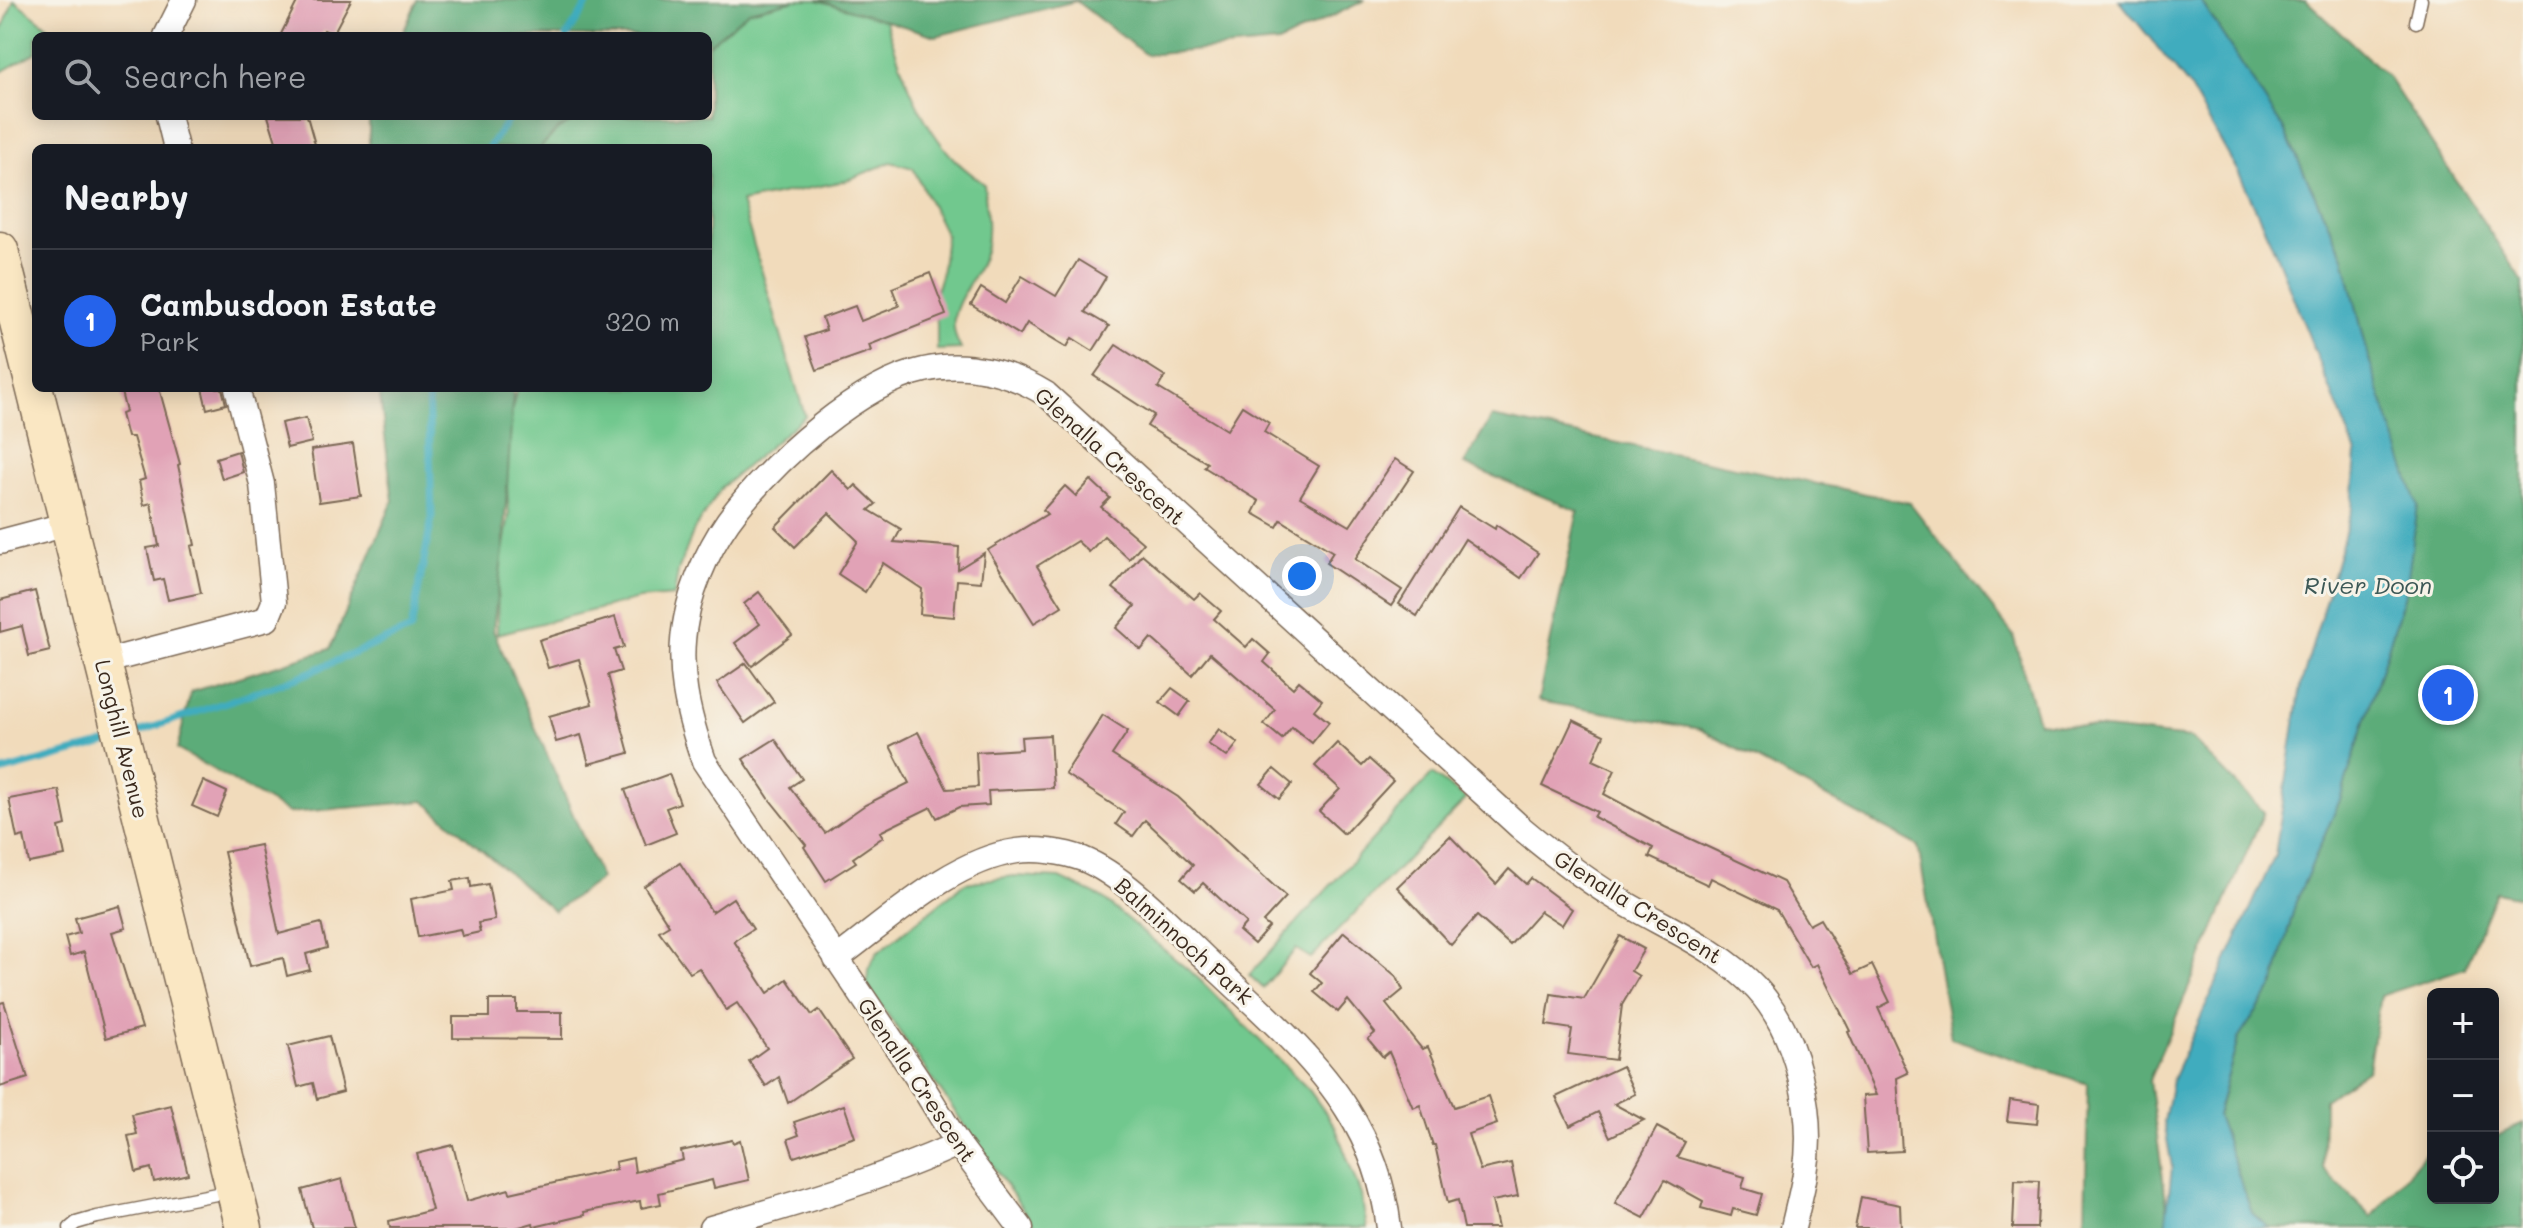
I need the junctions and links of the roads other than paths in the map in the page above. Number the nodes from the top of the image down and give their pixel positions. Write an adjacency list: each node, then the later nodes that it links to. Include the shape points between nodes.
1 (184, 0): 4 (street)
2 (2421, 0): 3 (lane)
3 (2416, 22)
4 (168, 32)
5 (169, 120): 6 (street)
6 (175, 144)
7 (0, 250): 8 (street, Longhill Avenue)
8 (32, 379)
9 (35, 392): 11 (street, Longhill Avenue)
10 (238, 392): 13 (street, via 262,484 274,602 267,619)
11 (68, 524): 12 (street); 13 (street, Longhill Avenue)
12 (0, 542)
13 (103, 662): 16 (street, Longhill Avenue)
14 (836, 959): 15 (street, Glenalla Crescent); 21 (street, Balminnoch Park, via 948,877 980,860 1019,851 1082,859 1157,912 1326,1078 1372,1155); 22 (street, Glenalla Crescent, via 704,761 687,712 682,658 686,618 716,540 736,510 838,414 870,391 927,369 995,372 1046,394 1532,837 1615,897 1725,962 1757,989 1788,1038 1806,1114 1806,1172)
15 (958, 1144): 19 (street, via 845,1189); 20 (street, Glenalla Crescent)
16 (235, 1191): 17 (lane, via 97,1217); 18 (street, Longhill Avenue)
17 (70, 1228)
18 (244, 1228)
19 (711, 1228)
20 (1021, 1228)
21 (1389, 1228)
22 (1793, 1228)

